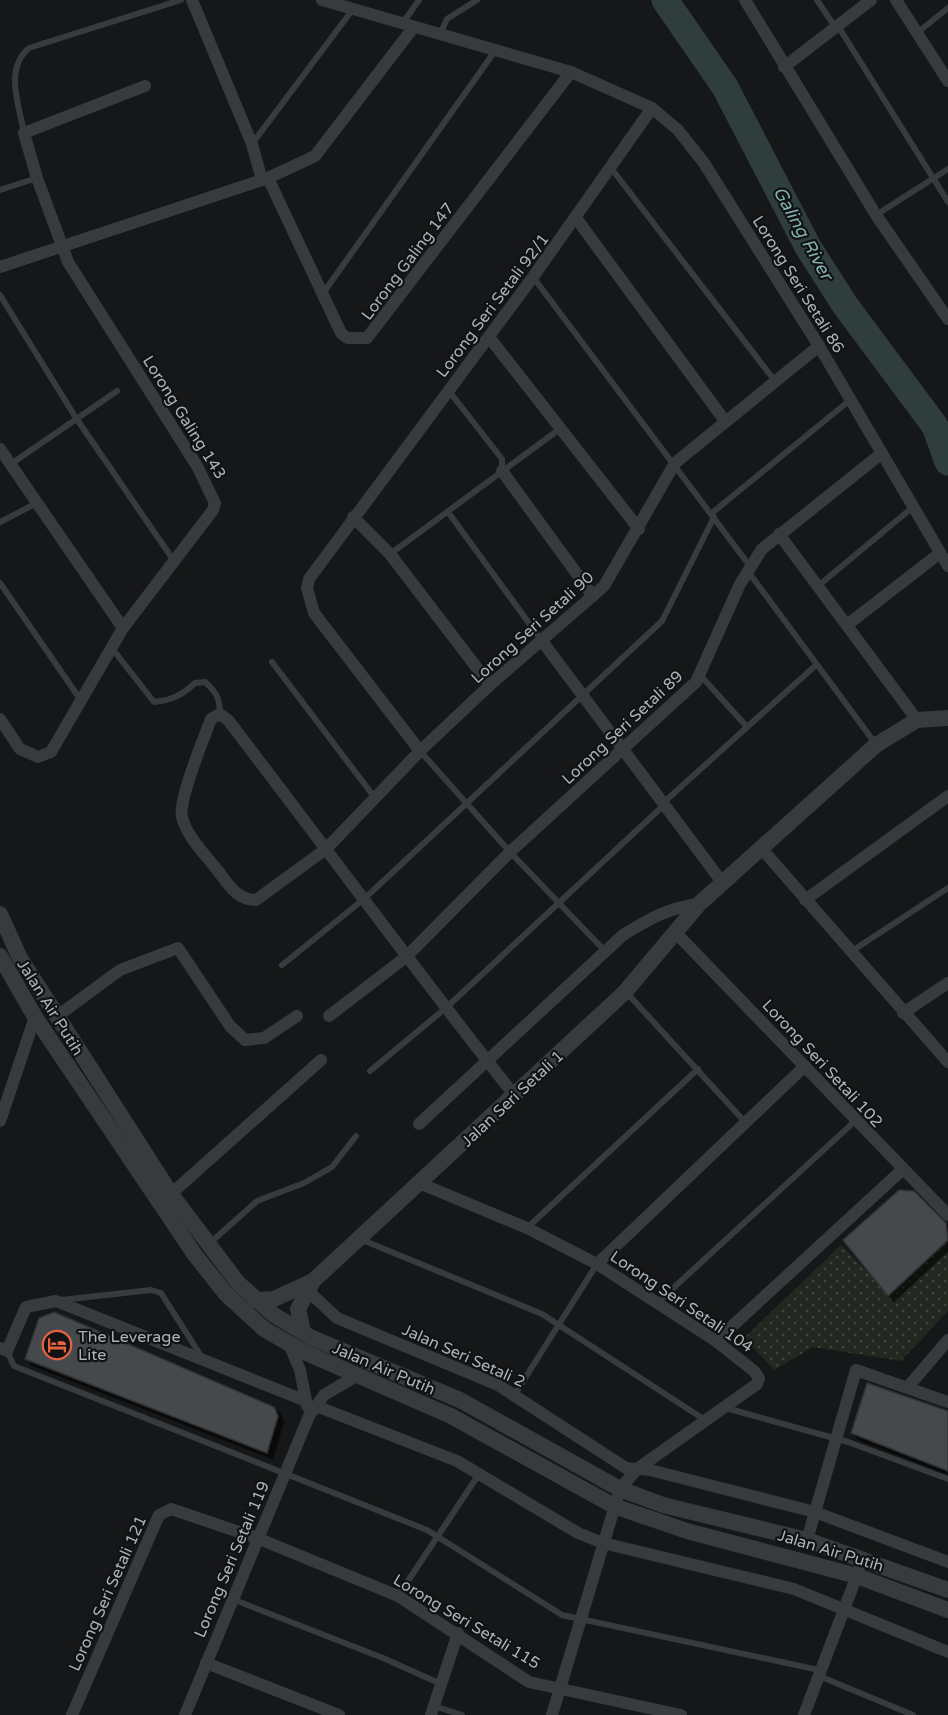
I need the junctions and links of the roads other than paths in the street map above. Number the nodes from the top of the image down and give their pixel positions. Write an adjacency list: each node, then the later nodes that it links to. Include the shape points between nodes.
1 (181, 0): 22 (lane, via 29,48 21,55 14,75)
2 (192, 0): 23 (street, Lorong Galing 147)
3 (419, 0): 12 (lane)
4 (477, 0): 15 (lane, via 447,19)
5 (745, 0): 17 (street)
6 (817, 0): 13 (lane)
7 (871, 0): 13 (street)
8 (896, 0): 14 (street)
9 (331, 1): 11 (street, Lorong Seri Setali 86)
10 (948, 8): 14 (lane)
11 (353, 9): 12 (street, Lorong Seri Setali 86); 23 (lane)
12 (407, 27): 15 (street, Lorong Seri Setali 86); 28 (street, via 315,156)
13 (837, 28): 17 (street); 27 (lane)
14 (917, 33): 19 (street)
15 (440, 34): 16 (street, Lorong Seri Setali 86)
16 (495, 50): 18 (street, Lorong Seri Setali 86); 36 (lane)
17 (784, 67): 31 (street)
18 (571, 72): 21 (street, Lorong Seri Setali 86); 36 (street, Lorong Galing 147, via 368,338 347,338 341,333)
19 (948, 81)
20 (145, 86): 22 (street)
21 (652, 108): 24 (street, Lorong Seri Setali 92/1); 40 (street, Lorong Seri Setali 86, via 688,141)
22 (24, 133): 26 (street, Lorong Galing 143)
23 (252, 144): 28 (street, Lorong Galing 147)
24 (611, 168): 32 (street, Lorong Seri Setali 92/1); 41 (lane)
25 (948, 169): 27 (lane)
26 (37, 178): 29 (lane); 33 (street, Lorong Galing 143)
27 (933, 178): 30 (lane); 31 (lane)
28 (265, 179): 33 (street); 36 (street, Lorong Galing 147)
29 (0, 190)
30 (948, 202)
31 (876, 215): 38 (street)
32 (576, 218): 35 (street, Lorong Seri Setali 92/1); 46 (street)
33 (61, 248): 34 (street); 63 (street, Lorong Galing 143, via 213,496 213,510)
34 (0, 267)
35 (533, 277): 39 (street, Lorong Seri Setali 92/1); 50 (lane)
36 (324, 292)
37 (0, 295): 45 (lane)
38 (948, 319)
39 (489, 337): 42 (street, Lorong Seri Setali 92/1); 47 (street)
40 (819, 346): 41 (street, Lorong Seri Setali 90); 44 (street, Lorong Seri Setali 86)
41 (775, 381): 46 (street, Lorong Seri Setali 90)
42 (449, 390): 52 (lane, via 502,459); 57 (street, Lorong Seri Setali 92/1)
43 (117, 391): 45 (lane)
44 (850, 399): 49 (street, Lorong Seri Setali 86); 56 (lane)
45 (76, 418): 51 (lane); 63 (lane)
46 (725, 421): 50 (street, Lorong Seri Setali 90)
47 (561, 428): 52 (lane); 59 (street)
48 (0, 449): 51 (street)
49 (882, 453): 54 (street, Lorong Seri Setali 86); 60 (street, Lorong Seri Setali 89)
50 (675, 463): 56 (lane); 59 (street, Lorong Seri Setali 90)
51 (10, 464): 53 (street)
52 (502, 471): 55 (lane); 68 (street)
53 (37, 503): 58 (lane); 70 (street)
54 (913, 507): 61 (street, Lorong Seri Setali 86); 67 (lane)
55 (448, 512): 62 (lane); 71 (lane)
56 (713, 515): 65 (lane); 77 (lane, via 662,621)
57 (353, 517): 62 (street); 86 (street, Lorong Seri Setali 92/1, via 315,568 307,588 309,598 314,612)
58 (0, 522)
59 (639, 529): 68 (street, Lorong Seri Setali 90, via 610,578)
60 (779, 534): 65 (street, Lorong Seri Setali 89); 67 (street)
61 (940, 552): 64 (street, Lorong Seri Setali 86); 69 (street)
62 (390, 554): 76 (street)
63 (174, 561): 70 (street, Lorong Galing 143)
64 (948, 566)
65 (748, 568): 74 (lane); 75 (street, Lorong Seri Setali 89)
66 (0, 582): 78 (lane)
67 (818, 586): 69 (street)
68 (593, 596): 71 (street, Lorong Seri Setali 90)
69 (847, 625): 82 (street)
70 (123, 628): 72 (street, Lorong Galing 143)
71 (542, 641): 76 (street, Lorong Seri Setali 90); 77 (street)
72 (111, 647): 78 (street, Lorong Galing 143); 79 (lane, via 154,702 170,701 182,696 195,682 205,682 216,692)
73 (272, 662): 88 (lane)
74 (816, 665): 83 (lane); 84 (lane)
75 (700, 676): 83 (lane); 85 (street, Lorong Seri Setali 89)
76 (490, 685): 86 (street, Lorong Seri Setali 90)
77 (583, 695): 85 (street); 89 (lane)
78 (80, 699): 81 (street, Lorong Galing 143, via 51,752 38,757 20,749)
79 (220, 714): 92 (street); 92 (street, Lorong Seri Setali 90, via 211,719 182,802 182,817 233,891 256,900)
80 (948, 718): 82 (street, Jalan Seri Setali 1)
81 (0, 719)
82 (917, 720): 84 (street, Jalan Seri Setali 1)
83 (747, 727): 90 (lane)
84 (876, 745): 91 (street, Jalan Seri Setali 1)
85 (622, 750): 90 (street); 93 (street, Lorong Seri Setali 89)
86 (420, 751): 88 (street, Lorong Seri Setali 90); 89 (lane)
87 (948, 796): 97 (street)
88 (375, 798): 92 (street, Lorong Seri Setali 90)
89 (465, 803): 93 (lane); 96 (lane)
90 (663, 804): 94 (street); 98 (lane)
91 (761, 848): 94 (street, Jalan Seri Setali 1); 97 (street)
92 (326, 849): 96 (street)
93 (510, 852): 98 (lane); 105 (street, Lorong Seri Setali 89)
94 (723, 882): 99 (street, Jalan Seri Setali 1)
95 (948, 888): 103 (lane)
96 (364, 899): 105 (street); 106 (lane)
97 (805, 900): 103 (street)
98 (559, 901): 102 (lane); 109 (lane)
99 (699, 904): 101 (street, Jalan Seri Setali 1); 102 (street, via 659,913)
100 (0, 915): 114 (street, Jalan Air Putih, via 20,958)
101 (675, 932): 108 (street, Jalan Seri Setali 1); 118 (street, Lorong Seri Setali 102)
102 (604, 950): 116 (street)
103 (851, 951): 110 (street)
104 (0, 956): 113 (street, Jalan Air Putih)
105 (406, 957): 109 (street); 112 (street, Lorong Seri Setali 89)
106 (282, 965)
107 (948, 983): 110 (street)
108 (625, 992): 119 (lane); 121 (street, Jalan Seri Setali 1)
109 (447, 1007): 116 (street); 120 (lane)
110 (903, 1012): 117 (street)
111 (297, 1016): 114 (street, via 264,1038 245,1040 230,1026 178,948 120,970)
112 (329, 1016)
113 (35, 1017): 122 (street); 143 (street, Jalan Air Putih, via 211,1276 243,1311)
114 (57, 1017): 129 (street, Jalan Air Putih)
115 (321, 1060): 129 (street)
116 (486, 1060): 121 (street); 125 (street)
117 (948, 1062)
118 (805, 1066): 123 (street, Lorong Seri Setali 102); 124 (street)
119 (698, 1069): 124 (lane); 131 (lane)
120 (370, 1071)
121 (514, 1096): 128 (street, Jalan Seri Setali 1)
122 (0, 1121)
123 (855, 1121): 127 (street, Lorong Seri Setali 102); 138 (lane)
124 (745, 1122): 134 (street)
125 (419, 1124)
126 (356, 1136): 133 (lane, via 332,1167 304,1183 257,1201)
127 (902, 1170): 130 (street, Lorong Seri Setali 102); 142 (street)
128 (418, 1183): 131 (street, Lorong Seri Setali 104); 132 (street, Jalan Seri Setali 1)
129 (171, 1194): 133 (street, Jalan Air Putih)
130 (948, 1215)
131 (526, 1228): 134 (street, Lorong Seri Setali 104)
132 (359, 1239): 135 (street, Jalan Seri Setali 1); 139 (lane, via 531,1309)
133 (207, 1245): 136 (street, Jalan Air Putih)
134 (597, 1264): 138 (street, Lorong Seri Setali 104); 139 (lane)
135 (310, 1286): 136 (street, Jalan Seri Setali 1, via 274,1299); 140 (street, via 298,1310); 148 (street, Jalan Seri Setali 2, via 337,1318)
136 (255, 1300): 140 (street, Jalan Air Putih)
137 (56, 1301): 144 (street, via 26,1306); 145 (street); 145 (lane, via 151,1290 161,1293)
138 (657, 1303): 142 (street, Lorong Seri Setali 104)
139 (558, 1324): 148 (lane); 152 (lane)
140 (303, 1332): 158 (street, Jalan Air Putih, via 460,1400)
141 (948, 1340): 147 (street)
142 (716, 1341): 150 (street, Lorong Seri Setali 104, via 759,1378 757,1384)
143 (289, 1344): 146 (street, Jalan Air Putih); 151 (street)
144 (4, 1350): 155 (lane, via 14,1366)
145 (203, 1359): 151 (street)
146 (358, 1375): 151 (street, Lorong Seri Setali 119, via 333,1388); 159 (street, Jalan Air Putih, via 451,1416)
147 (908, 1387): 149 (street); 153 (street, via 856,1370)
148 (515, 1394): 154 (street, Jalan Seri Setali 2, via 626,1467)
149 (948, 1402)
150 (723, 1407): 152 (street, Lorong Seri Setali 104); 153 (lane)
151 (310, 1408): 155 (street, Lorong Seri Setali 119); 156 (street)
152 (705, 1420): 154 (street, Lorong Seri Setali 104)
153 (837, 1439): 157 (lane); 160 (street)
154 (637, 1469): 158 (street, Lorong Seri Setali 104); 160 (street, Jalan Seri Setali 2)
155 (286, 1472): 161 (lane); 162 (street, Lorong Seri Setali 119)
156 (480, 1473): 161 (lane); 164 (street, via 578,1533)
157 (948, 1479)
158 (620, 1489): 159 (street); 163 (street, Jalan Air Putih, via 663,1505)
159 (614, 1506): 164 (street); 167 (street, Jalan Air Putih, via 687,1531)
160 (815, 1512): 163 (street); 166 (street, Jalan Seri Setali 2)
161 (437, 1535): 169 (lane); 173 (lane, via 548,1608)
162 (257, 1538): 169 (street, Lorong Seri Setali 115); 170 (street, Lorong Seri Setali 119); 181 (street, Lorong Seri Setali 121, via 171,1509 159,1515)
163 (807, 1540): 165 (street, Jalan Air Putih)
164 (603, 1543): 171 (street, via 794,1589); 173 (street)
165 (862, 1558): 167 (street); 168 (street, Jalan Air Putih)
166 (947, 1559)
167 (857, 1576): 171 (street); 172 (street, Jalan Air Putih)
168 (948, 1590)
169 (398, 1596): 174 (street, Lorong Seri Setali 115)
170 (231, 1599): 176 (street, Lorong Seri Setali 119); 178 (lane, via 383,1658)
171 (844, 1609): 175 (street); 177 (street)
172 (948, 1610)
173 (580, 1621): 177 (lane); 179 (street)
174 (458, 1633): 178 (street); 179 (street, Lorong Seri Setali 115, via 516,1675)
175 (948, 1652)
176 (206, 1663): 182 (street, Lorong Seri Setali 119); 183 (street)
177 (818, 1673): 187 (street); 188 (lane)
178 (441, 1685): 180 (street)
179 (560, 1689): 185 (street); 186 (street, Lorong Seri Setali 115)
180 (433, 1710): 184 (lane)
181 (72, 1715)
182 (186, 1715)
183 (339, 1715)
184 (462, 1715)
185 (552, 1715)
186 (678, 1715)
187 (804, 1715)
188 (913, 1715)

